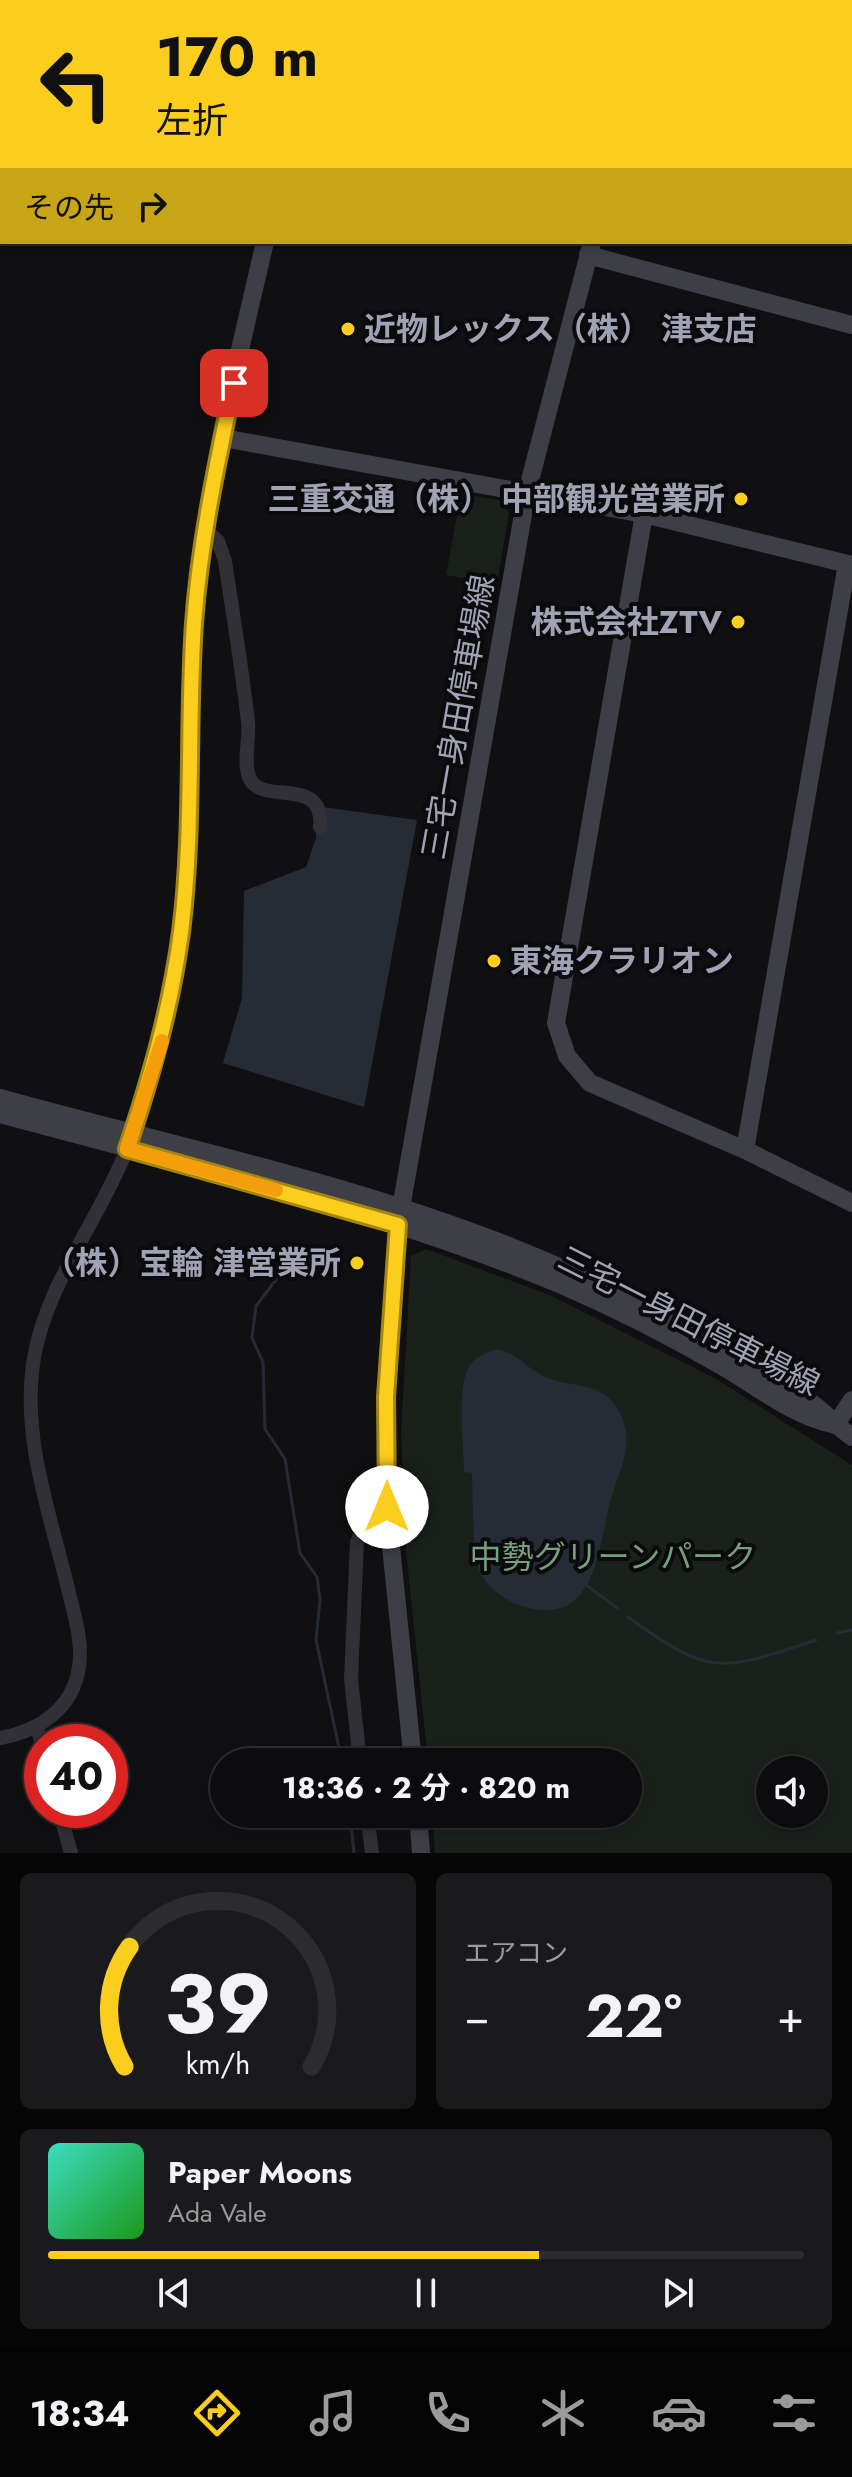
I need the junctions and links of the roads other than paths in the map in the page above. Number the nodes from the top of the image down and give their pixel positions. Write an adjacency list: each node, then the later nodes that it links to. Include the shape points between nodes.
1 (265, 244): 4 (street)
2 (590, 249): 3 (street); 5 (street, 三宅一身田停車場線)
3 (852, 325)
4 (223, 438): 5 (street); 7 (street)
5 (527, 492): 6 (street); 15 (street, 三宅一身田停車場線)
6 (644, 514): 8 (street); 13 (street, via 556,1023 567,1056 590,1083)
7 (205, 530): 9 (street, via 218,541 225,561 249,725 249,777 262,789 308,797 319,810); 12 (street, via 194,621 181,928 162,1041)
8 (850, 565): 13 (street)
9 (320, 827)
10 (0, 1098): 12 (street)
11 (0, 1114): 12 (street)
12 (129, 1142): 15 (street); 20 (street, via 45,1314 33,1361 28,1396 32,1432 81,1652 70,1693)
13 (745, 1150): 14 (street)
14 (852, 1203)
15 (400, 1216): 17 (street, 三宅一身田停車場線, via 560,1285 703,1355 808,1419); 19 (street, via 386,1397)
16 (852, 1400): 17 (street)
17 (835, 1425): 18 (street, 三宅一身田停車場線)
18 (852, 1437)
19 (387, 1507): 23 (street, via 366,1521 357,1542 351,1679); 24 (street)
20 (41, 1724)
21 (24, 1731): 22 (street)
22 (0, 1738)
23 (358, 1748)
24 (412, 1748)
25 (64, 1828): 28 (street)
26 (369, 1828): 29 (street)
27 (419, 1828): 30 (street)
28 (71, 1853)
29 (372, 1853)
30 (421, 1853)

